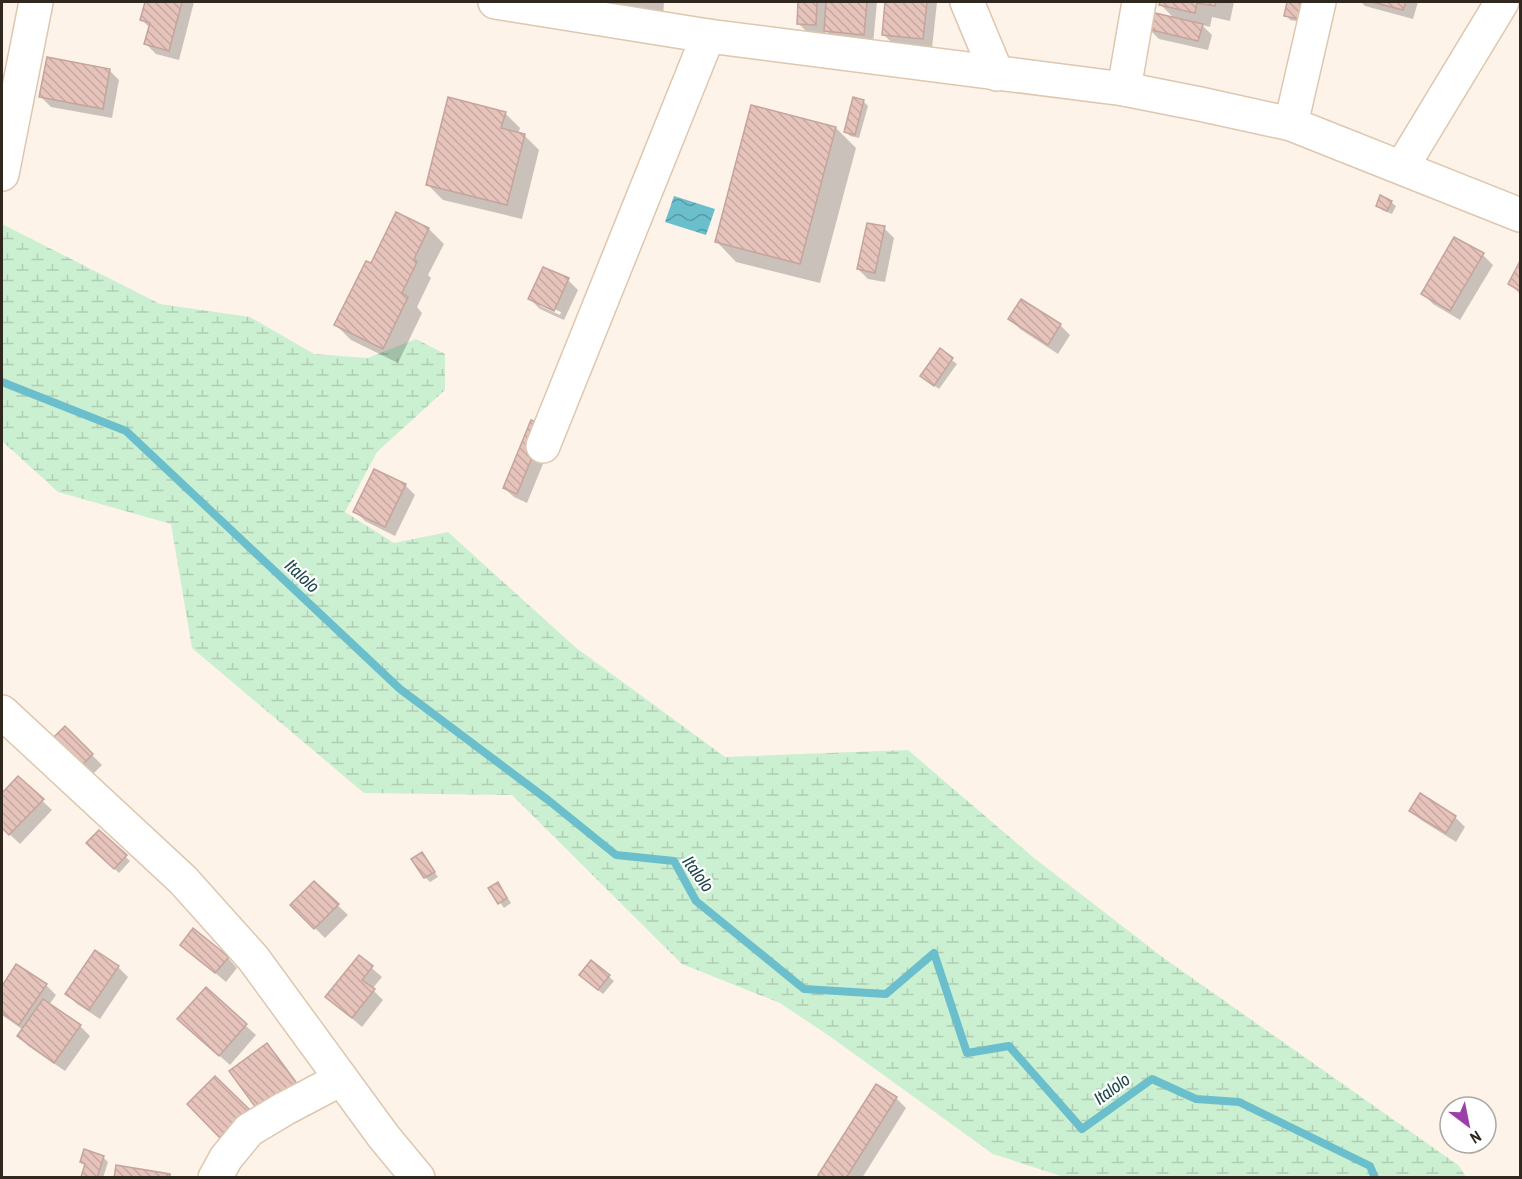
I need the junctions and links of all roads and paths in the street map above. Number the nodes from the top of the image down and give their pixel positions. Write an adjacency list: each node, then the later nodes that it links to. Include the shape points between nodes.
1 (36, 2): 12 (street)
2 (495, 2): 7 (street)
3 (967, 2): 8 (street)
4 (1139, 2): 9 (street)
5 (1319, 2): 10 (street)
6 (1502, 2): 11 (street)
7 (708, 36): 8 (street); 14 (street)
8 (997, 74): 9 (street)
9 (1124, 89): 10 (street)
10 (1291, 124): 11 (street)
11 (1402, 167): 13 (street)
12 (2, 174)
13 (1521, 215)
14 (543, 446)
15 (2, 711): 16 (street, via 183,880 253,958)
16 (341, 1079): 17 (street, via 249,1130); 18 (street)
17 (215, 1178)
18 (418, 1178)

